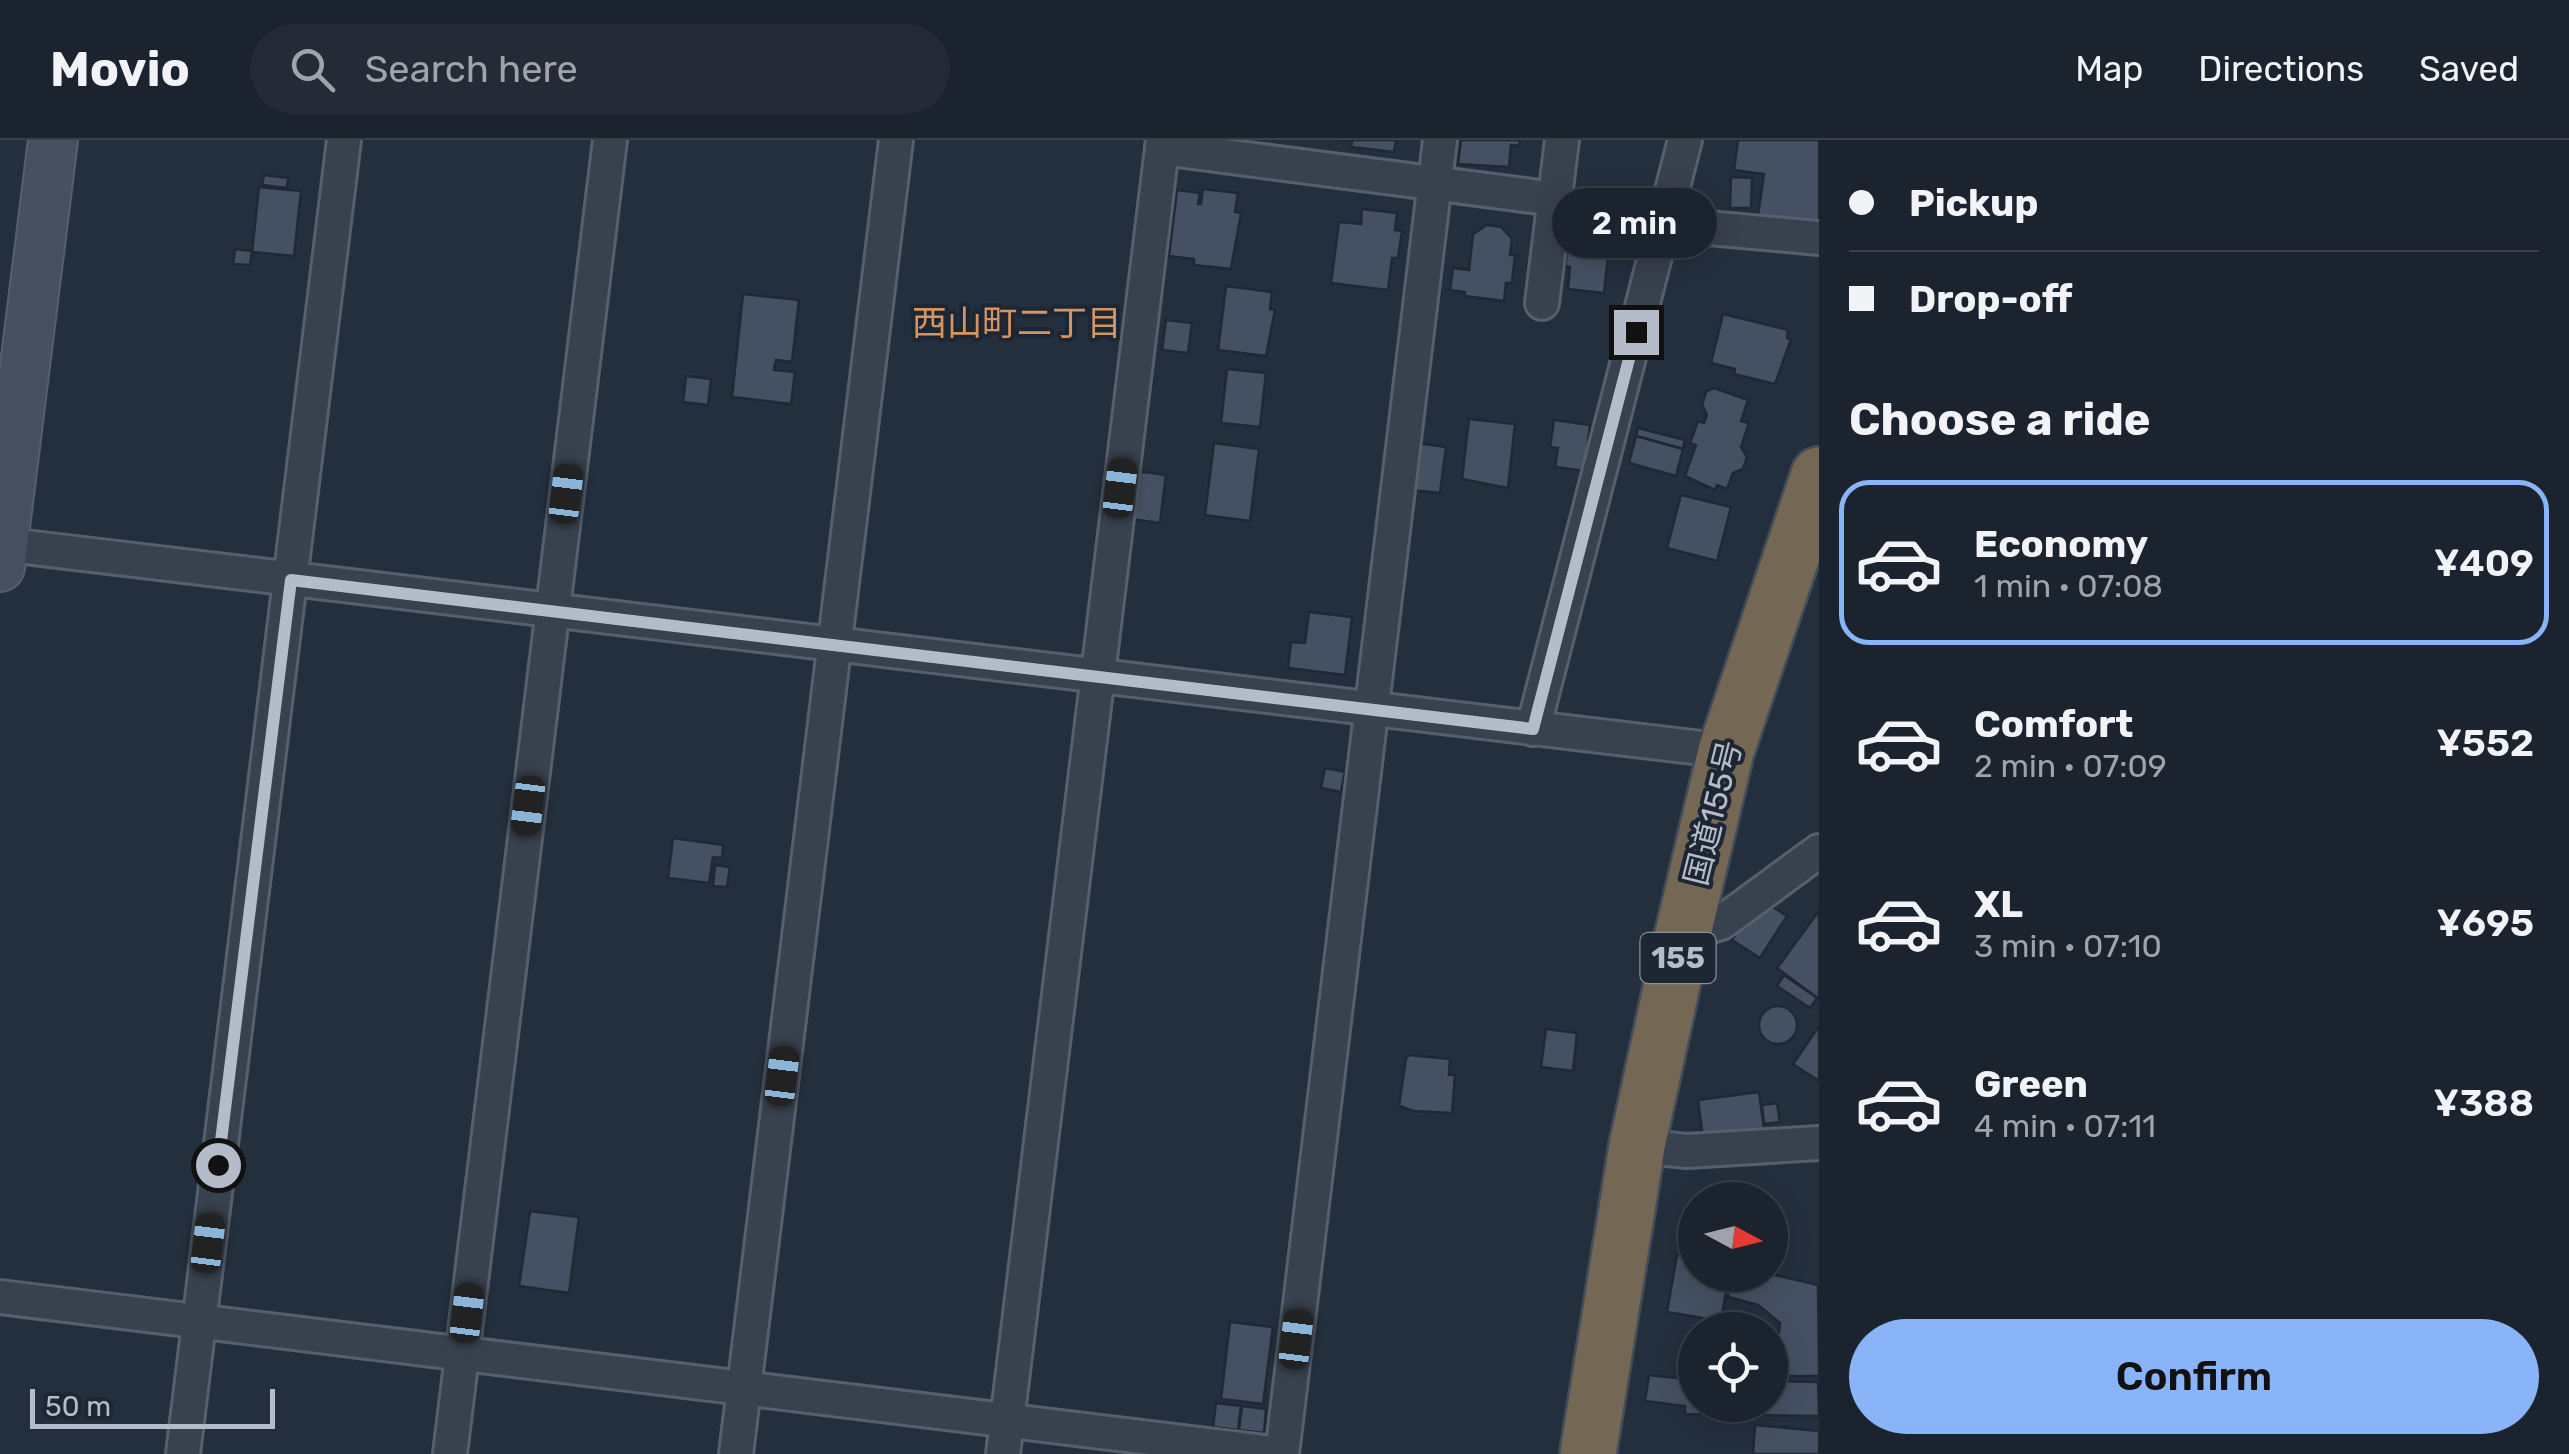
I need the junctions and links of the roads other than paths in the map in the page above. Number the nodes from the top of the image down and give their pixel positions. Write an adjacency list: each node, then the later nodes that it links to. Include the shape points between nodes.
1 (53, 140): 15 (street)
2 (344, 140): 16 (street)
3 (610, 140): 17 (street)
4 (896, 140): 18 (street)
5 (1440, 140): 9 (street)
6 (1562, 140): 10 (street)
7 (1685, 140): 11 (street)
8 (1162, 144): 9 (street); 19 (street)
9 (1435, 183): 10 (street); 20 (street)
10 (1554, 199): 13 (street)
11 (1664, 224): 12 (street); 21 (street)
12 (1819, 238)
13 (1542, 302)
14 (1819, 475): 22 (highway, 国道155号 / 155)
15 (1, 552): 16 (street)
16 (291, 580): 17 (street); 28 (street)
17 (552, 612): 18 (street); 29 (street)
18 (835, 644): 19 (street); 30 (street)
19 (1097, 676): 20 (street); 31 (street)
20 (1370, 709): 21 (street); 36 (street)
21 (1533, 729): 22 (street)
22 (1726, 751): 24 (highway, 国道155号 / 155)
23 (1819, 851): 24 (street, via 1721,923)
24 (1683, 934): 26 (highway, 国道155号 / 155)
25 (1819, 1143): 26 (street, via 1687,1151)
26 (1637, 1146): 37 (highway, 国道155号 / 155)
27 (0, 1297): 28 (street)
28 (199, 1321): 29 (street); 32 (street)
29 (462, 1352): 30 (street); 33 (street)
30 (744, 1389): 31 (street); 34 (street)
31 (1007, 1420): 35 (street); 36 (street)
32 (183, 1454)
33 (450, 1454)
34 (736, 1454)
35 (1003, 1454)
36 (1282, 1454)
37 (1588, 1454)

